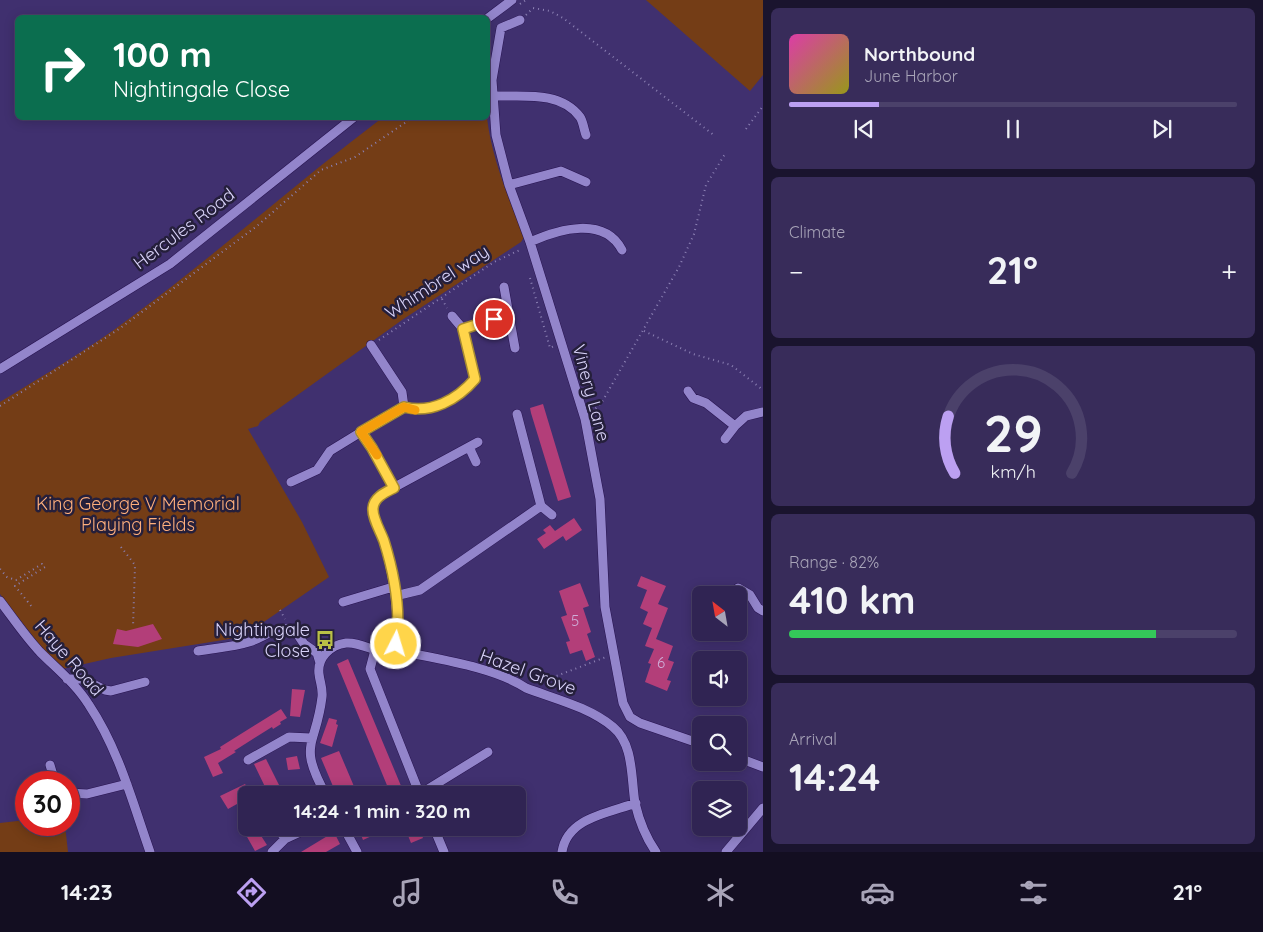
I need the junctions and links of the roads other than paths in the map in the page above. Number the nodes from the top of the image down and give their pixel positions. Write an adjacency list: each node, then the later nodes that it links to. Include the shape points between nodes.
1 (512, 0): 2 (street)
2 (490, 16)
3 (520, 20): 4 (street, Vinery Lane, via 501,28 495,50)
4 (492, 96): 6 (street, via 546,97 564,103 580,117); 8 (street, Vinery Lane, via 496,135)
5 (350, 120): 17 (street, Hercules Road, via 170,264)
6 (586, 135)
7 (586, 182): 8 (street, via 561,171)
8 (509, 185): 9 (street, Vinery Lane)
9 (530, 242): 10 (street, via 572,228 603,230 617,240); 44 (street, Vinery Lane, via 585,419 600,499 605,607 623,702 630,717 640,723)
10 (622, 250)
11 (504, 287): 12 (street)
12 (509, 315): 14 (street); 16 (street)
13 (452, 316): 14 (street)
14 (463, 329): 19 (street, via 475,379 464,392 430,409 418,411)
15 (371, 345): 19 (street, via 402,392)
16 (515, 348)
17 (0, 369)
18 (688, 391): 22 (street, via 693,398 706,403)
19 (404, 407): 23 (street)
20 (763, 412): 22 (street, via 746,416)
21 (517, 414): 30 (street)
22 (735, 426): 24 (street)
23 (361, 432): 28 (street, via 330,451 317,470); 29 (street)
24 (725, 439)
25 (478, 442): 26 (street)
26 (469, 448): 27 (street); 29 (street)
27 (476, 462)
28 (290, 482)
29 (394, 488): 32 (street, via 376,500 373,508)
30 (541, 506): 31 (street); 32 (street, via 420,590)
31 (552, 515)
32 (394, 591): 35 (street); 38 (street, via 399,625)
33 (748, 594): 36 (street)
34 (0, 601): 41 (street, Haye Road, via 29,640)
35 (343, 602)
36 (763, 610)
37 (375, 650): 38 (street, Hazel Grove); 40 (street, Hazel Grove, via 345,643 331,648); 53 (street, via 370,669)
38 (395, 650): 56 (street, Hazel Grove, via 516,681 597,716 615,728 623,740)
39 (198, 651): 40 (street, via 250,642 285,627 294,629 304,644 317,653)
40 (320, 663): 43 (street, via 322,698)
41 (68, 679): 42 (street, via 84,679 112,691); 51 (street, Haye Road, via 104,728)
42 (145, 682)
43 (311, 738): 46 (street, via 289,736); 52 (street, via 309,754 312,768)
44 (692, 741)
45 (488, 752): 54 (street)
46 (248, 760)
47 (747, 761): 49 (street)
48 (50, 765): 50 (street)
49 (763, 767)
50 (52, 771)
51 (127, 784): 55 (street); 63 (street, Haye Road)
52 (321, 786)
53 (416, 786)
54 (434, 786)
55 (80, 794)
56 (636, 803): 67 (street, via 574,827); 68 (street, via 642,825)
57 (763, 808): 69 (street)
58 (283, 836): 62 (street)
59 (292, 836): 62 (street)
60 (349, 836): 65 (street)
61 (437, 836): 66 (street)
62 (285, 839): 64 (street)
63 (150, 852)
64 (272, 852)
65 (358, 852)
66 (444, 852)
67 (562, 852)
68 (656, 852)
69 (726, 852)

